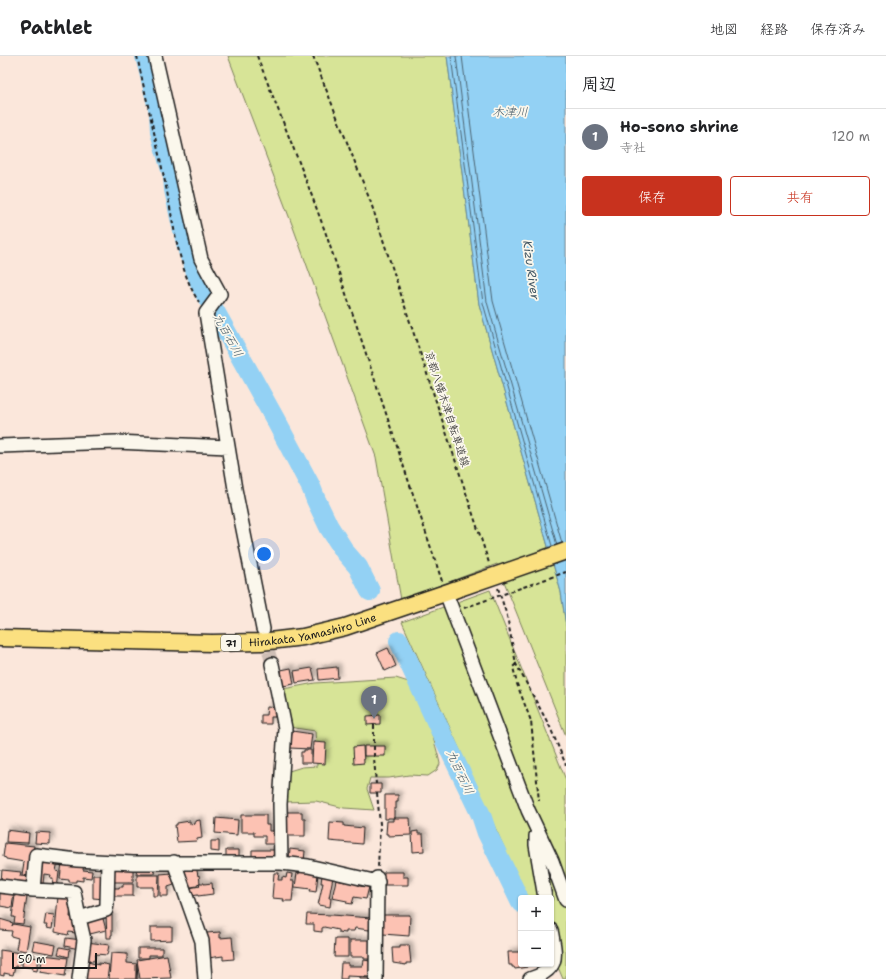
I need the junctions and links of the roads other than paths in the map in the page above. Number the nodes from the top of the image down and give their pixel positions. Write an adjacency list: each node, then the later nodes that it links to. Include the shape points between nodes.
1 (155, 56): 3 (street, via 201,259 220,294 206,313)
2 (0, 446): 3 (street, via 116,442)
3 (228, 447): 6 (street)
4 (566, 551): 5 (main road, Hirakata Yamashiro Line / 71, bridge)
5 (450, 592): 7 (main road, Hirakata Yamashiro Line / 71, via 345,627 303,637 261,642); 9 (street)
6 (263, 629)
7 (0, 638)
8 (272, 664): 12 (street, via 285,728 280,804)
9 (536, 828): 15 (street, via 536,845); 16 (street, via 552,861)
10 (108, 862): 11 (street); 14 (street, via 36,855); 17 (street, via 106,910)
11 (174, 862): 12 (street); 21 (street, via 202,941)
12 (281, 863): 22 (street, via 378,880)
13 (0, 886): 14 (street)
14 (33, 890): 17 (street, via 74,892)
15 (545, 895)
16 (566, 900)
17 (79, 918): 20 (street, via 84,940)
18 (551, 931): 19 (street, via 555,954 552,967)
19 (537, 978)
20 (79, 979)
21 (204, 979)
22 (376, 979)

